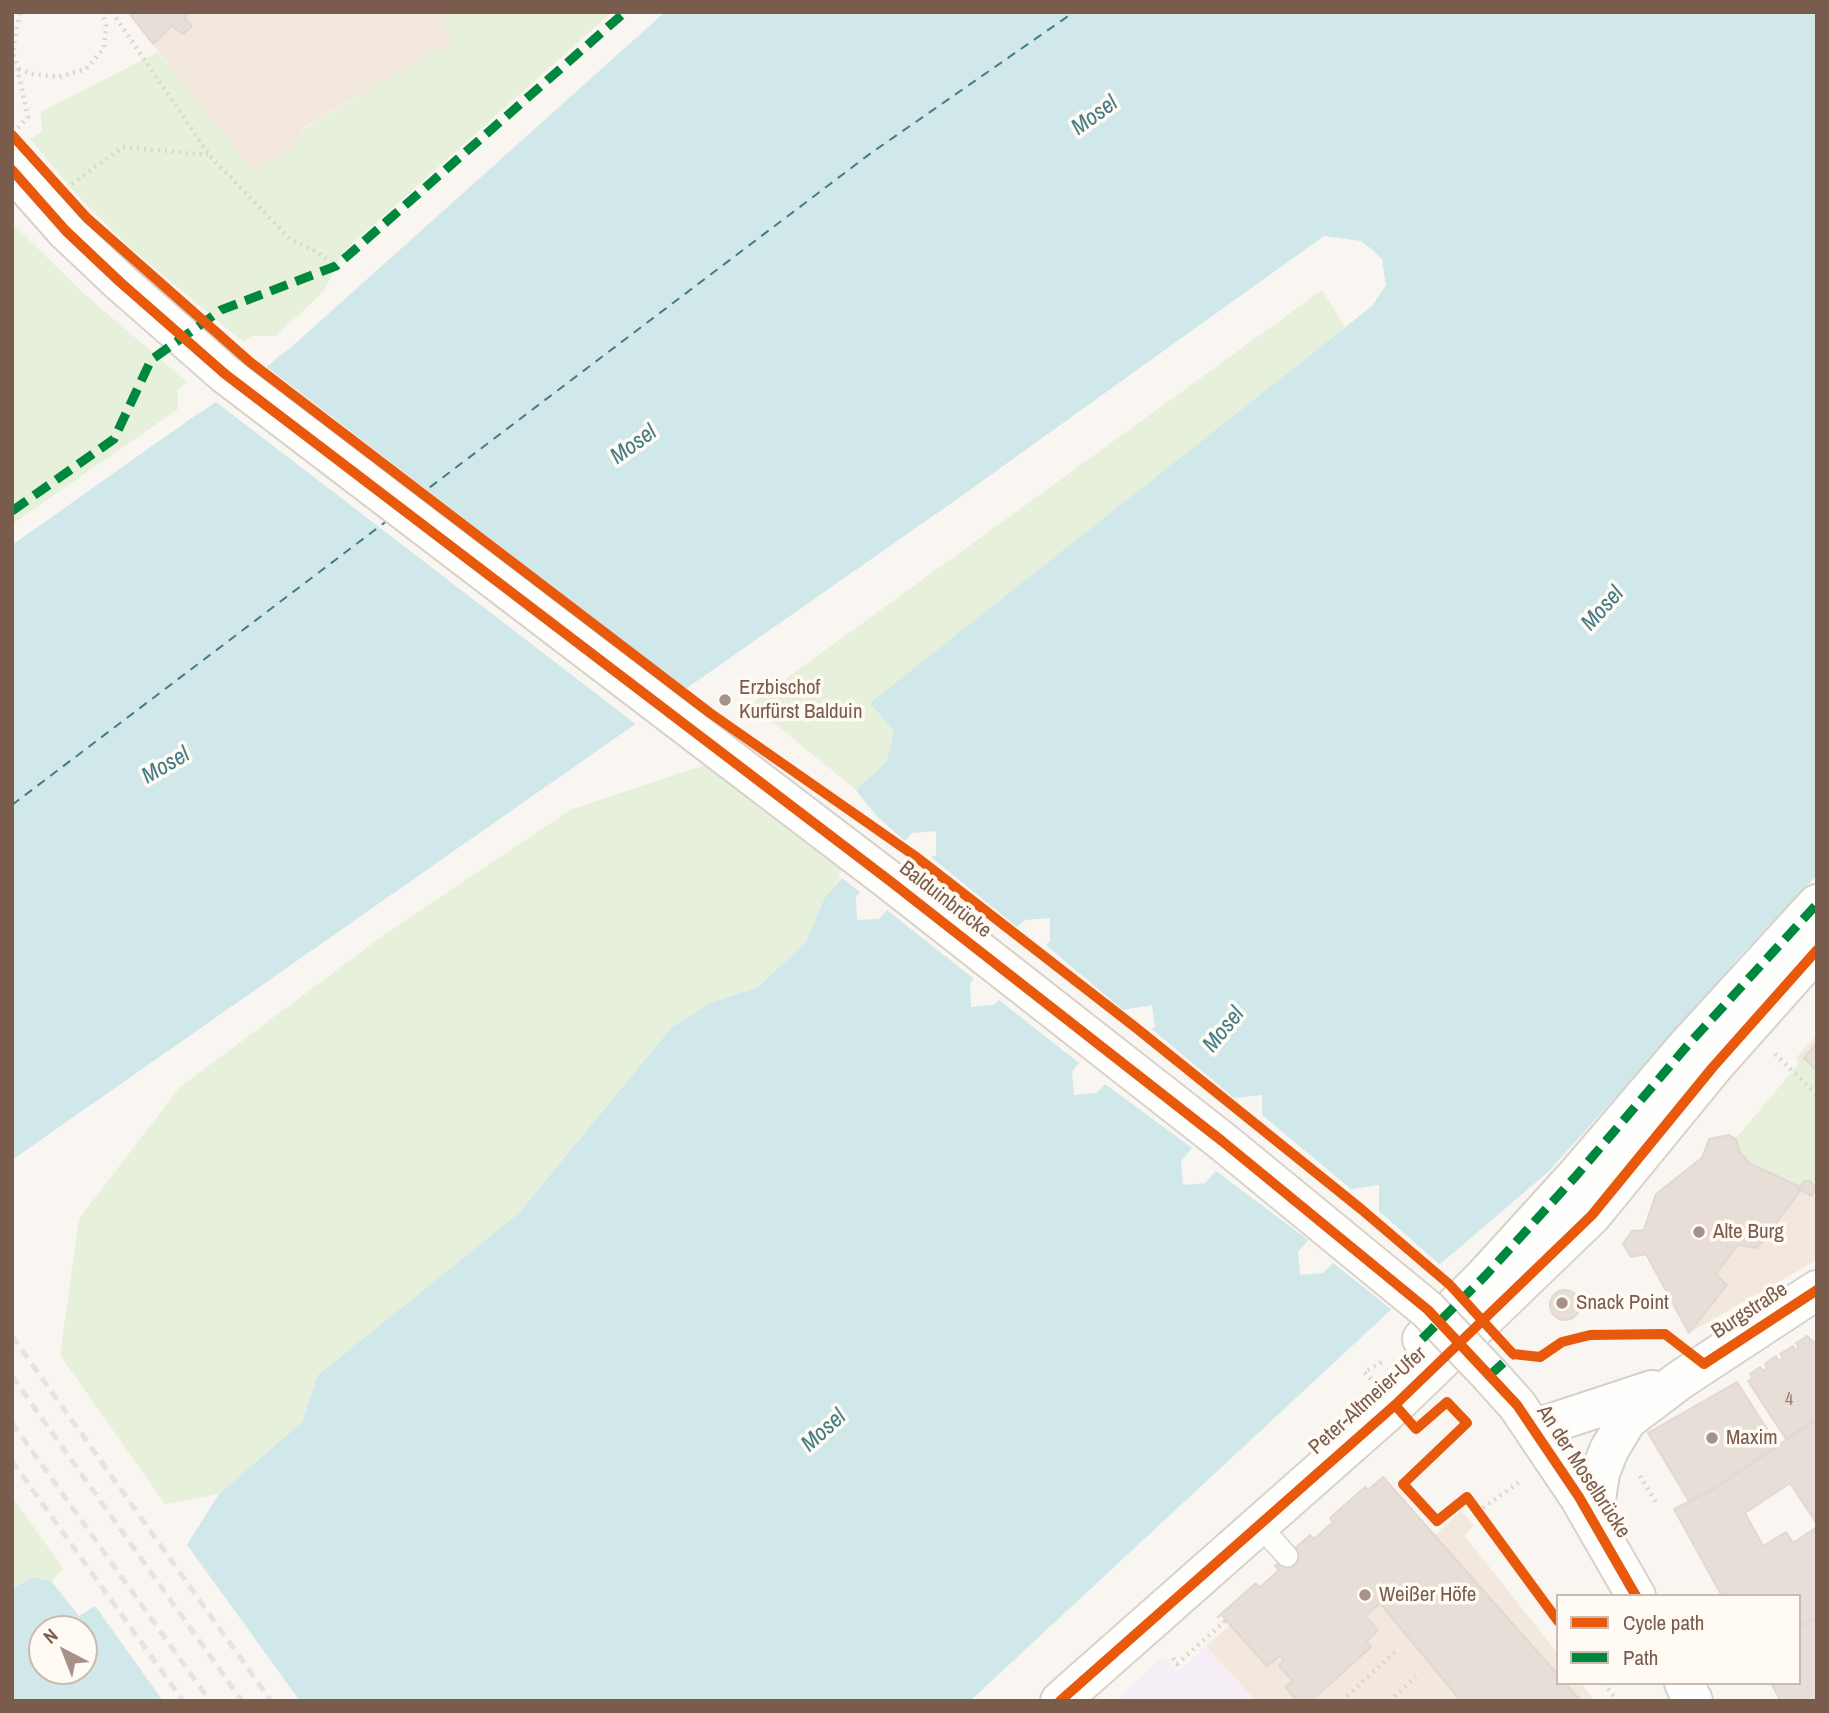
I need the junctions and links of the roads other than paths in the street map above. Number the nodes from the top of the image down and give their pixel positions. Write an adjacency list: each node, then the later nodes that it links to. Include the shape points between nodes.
1 (12, 170): 6 (street, Balduinbrücke, bridge, via 93,256 225,374 890,881 1222,1141 1429,1310)
2 (1817, 904): 5 (street, Peter-Altmeier-Ufer, via 1531,1226)
3 (1817, 950): 10 (street, Peter-Altmeier-Ufer, via 1730,1046 1592,1215 1395,1405)
4 (1817, 1290): 7 (street, Burgstraße)
5 (1422, 1339)
6 (1490, 1375): 8 (street, An der Moselbrücke)
7 (1680, 1380): 8 (street, Burgstraße); 9 (street, Burgstraße, via 1627,1420 1613,1442 1600,1474)
8 (1534, 1429): 9 (street, An der Moselbrücke)
9 (1592, 1519): 12 (street, An der Moselbrücke)
10 (1259, 1525): 11 (lane); 14 (street, Peter-Altmeier-Ufer)
11 (1287, 1556)
12 (1635, 1594)
13 (1685, 1685): 15 (street)
14 (1060, 1701)
15 (1693, 1701)

